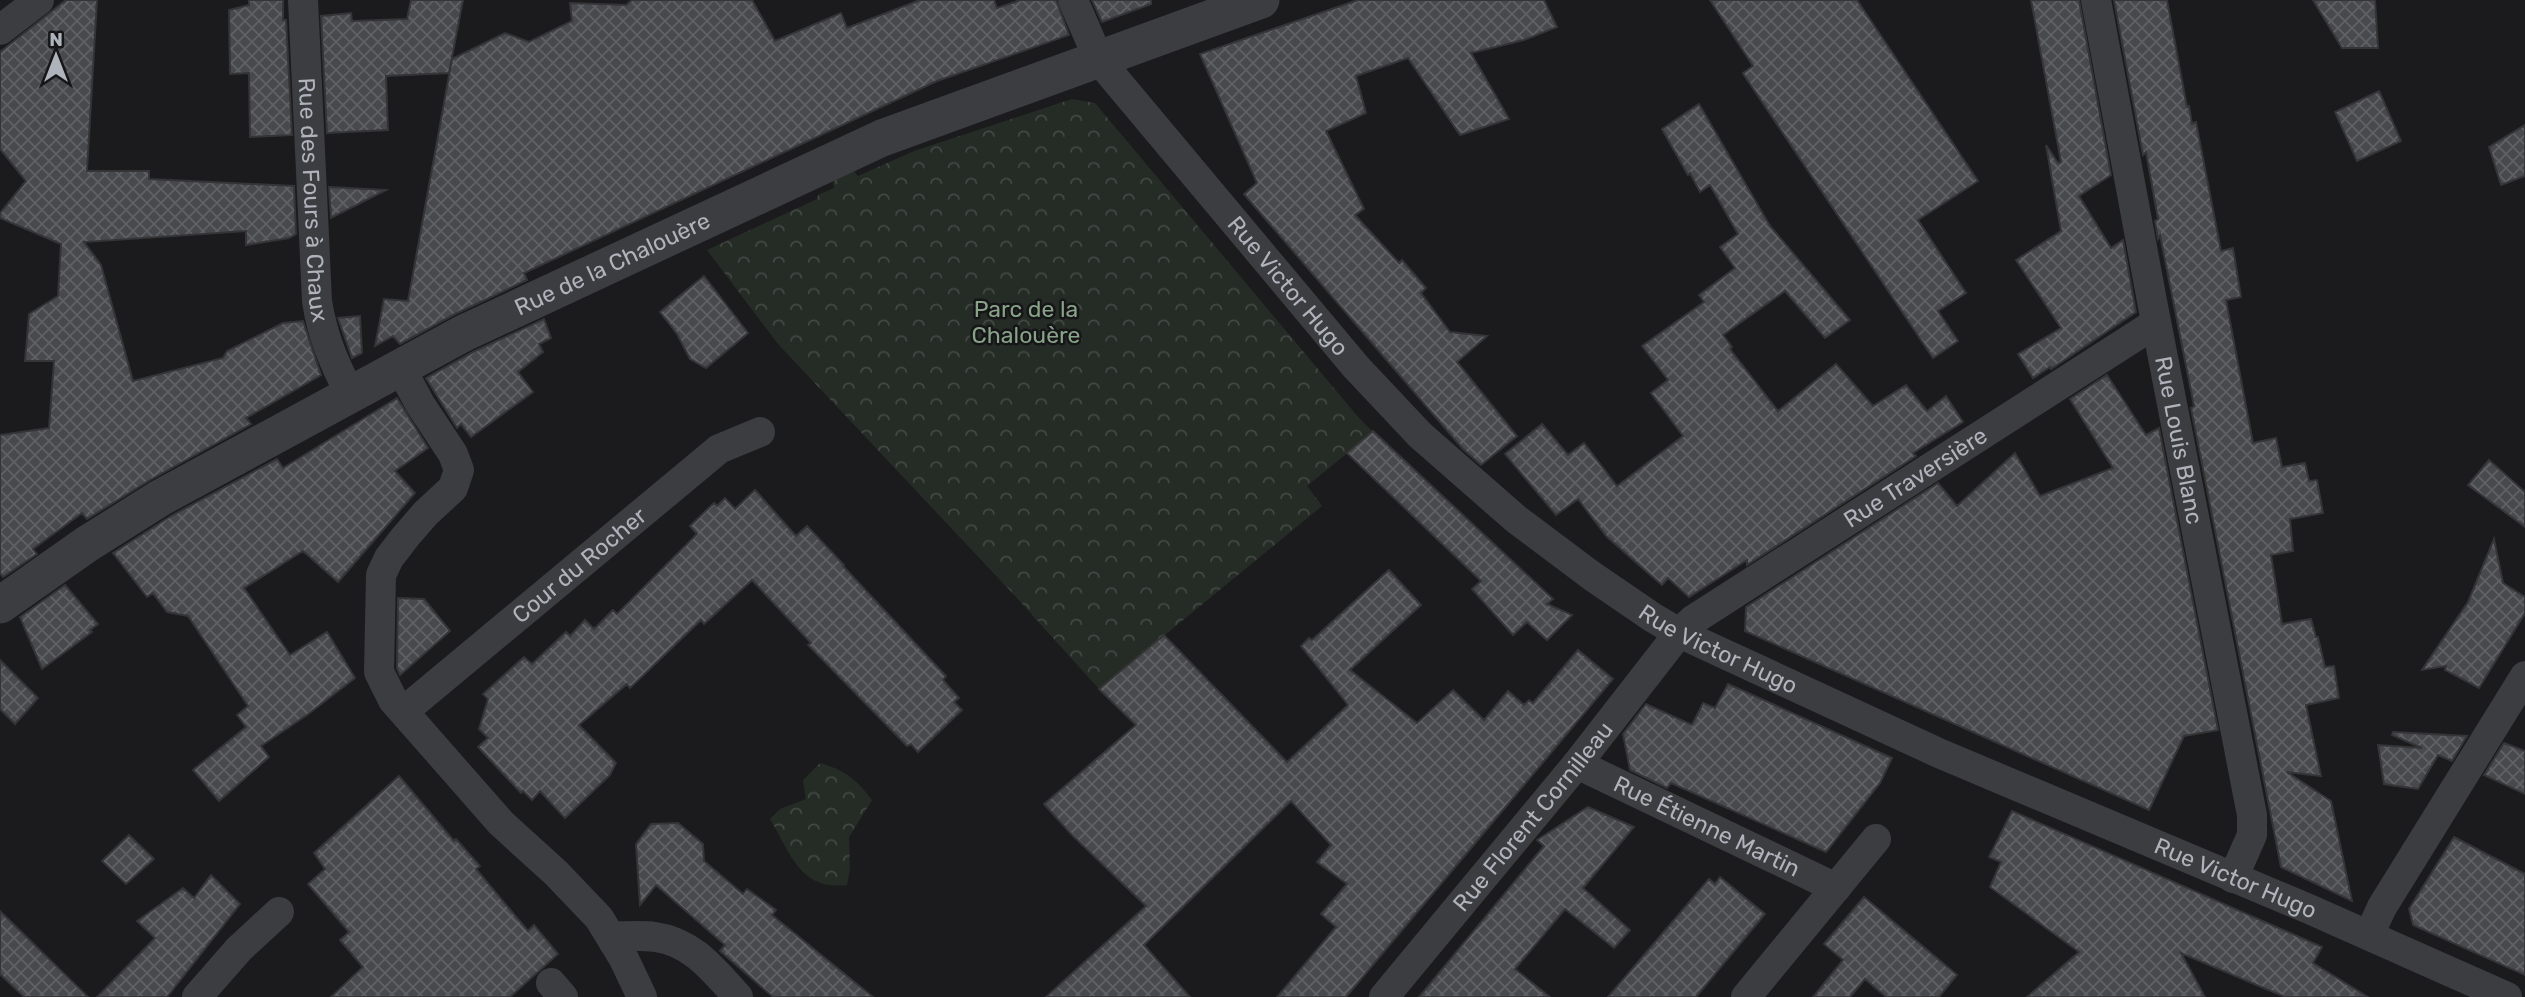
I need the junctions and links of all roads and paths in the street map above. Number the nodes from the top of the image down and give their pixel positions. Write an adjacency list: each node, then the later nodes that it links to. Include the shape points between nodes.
1 (39, 0): 6 (street)
2 (303, 0): 10 (street, Rue des Fours à Chaux, via 317,301 329,352)
3 (1073, 0): 7 (street, Rue Victor Hugo)
4 (1261, 0): 7 (street, Rue de la Chalouère)
5 (2096, 0): 8 (street, Rue Louis Blanc)
6 (0, 30)
7 (1098, 60): 9 (street, Rue de la Chalouère, via 882,138); 13 (street, Rue Victor Hugo, via 1356,367 1420,435 1525,527)
8 (2156, 323): 13 (street, Rue Traversière); 18 (street, Rue Louis Blanc, via 2252,815 2252,835)
9 (400, 367): 10 (street, Rue de la Chalouère); 15 (street, via 459,470 453,488 406,536 381,575 379,671 386,689)
10 (350, 394): 12 (street, Rue de la Chalouère, via 160,498)
11 (760, 432): 15 (street, Cour du Rocher, via 719,449)
12 (0, 605)
13 (1679, 633): 16 (street, Rue Florent Cornilleau); 18 (street, Rue Victor Hugo, via 1941,754)
14 (2525, 676): 21 (street)
15 (404, 711): 22 (street, via 501,823 586,903)
16 (1577, 764): 19 (street, Rue Étienne Martin); 26 (street, Rue Florent Cornilleau)
17 (1876, 839): 19 (street)
18 (2233, 878): 21 (street, Rue Victor Hugo)
19 (1836, 888): 27 (street)
20 (279, 912): 23 (street)
21 (2369, 935): 28 (street, Rue Victor Hugo)
22 (611, 936): 24 (street); 25 (street, via 675,941 695,952)
23 (197, 997)
24 (642, 997)
25 (738, 997)
26 (1384, 997)
27 (1746, 997)
28 (2507, 997)

